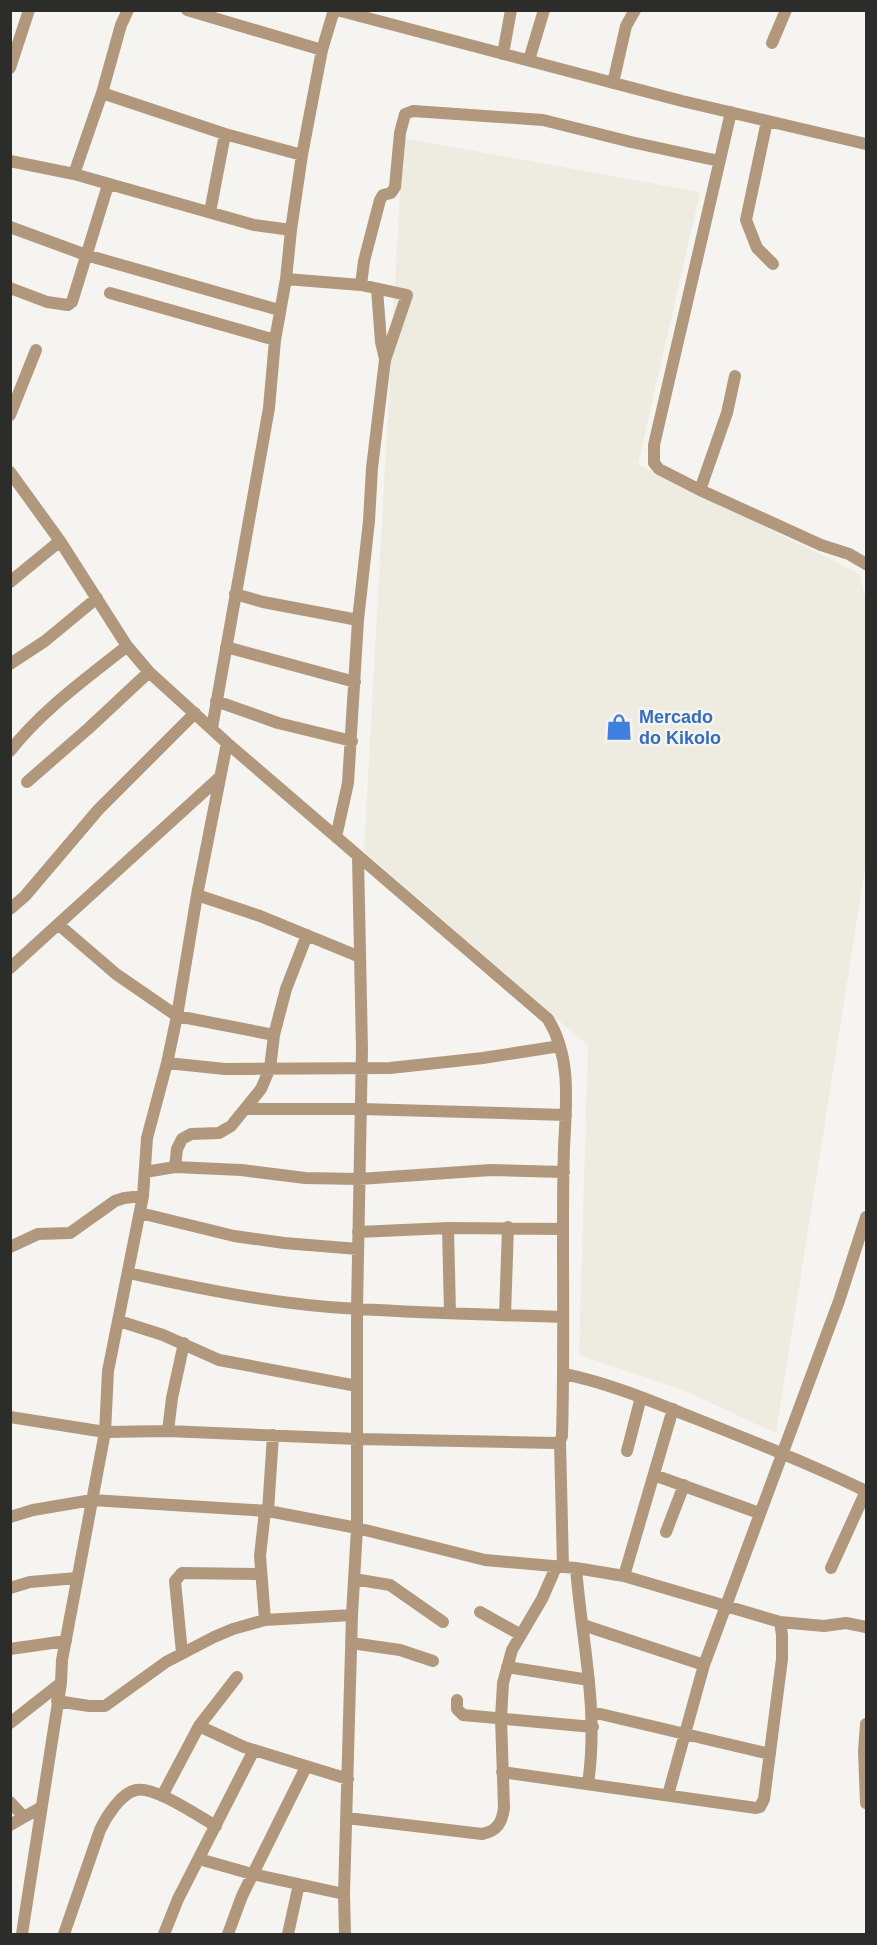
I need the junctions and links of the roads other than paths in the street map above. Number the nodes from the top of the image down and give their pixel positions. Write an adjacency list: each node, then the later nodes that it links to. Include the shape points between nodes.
1 (29, 10): 13 (street)
2 (128, 10): 15 (street)
3 (187, 10): 10 (street)
4 (335, 10): 10 (street); 11 (street)
5 (511, 10): 11 (street)
6 (544, 10): 12 (street)
7 (635, 10): 14 (street, via 626,26)
8 (786, 10): 9 (street)
9 (772, 43)
10 (322, 50): 20 (street)
11 (503, 54): 12 (street)
12 (529, 60): 14 (street)
13 (10, 68)
14 (613, 83): 16 (street)
15 (102, 93): 18 (street); 23 (street)
16 (731, 112): 17 (street); 22 (street)
17 (767, 120): 19 (street); 29 (street, via 746,220 757,248)
18 (225, 134): 20 (street); 25 (street)
19 (867, 144)
20 (302, 155): 27 (street)
21 (10, 161): 23 (street)
22 (719, 161): 31 (street, via 543,120 414,111 405,114 395,187 380,200); 42 (street, via 653,451 654,463 660,469)
23 (74, 174): 24 (street)
24 (108, 185): 25 (street); 28 (street)
25 (210, 212): 27 (street, via 254,225)
26 (10, 227): 28 (street)
27 (291, 230): 30 (street)
28 (86, 255): 32 (street, via 68,306); 35 (street)
29 (773, 264)
30 (286, 279): 31 (street); 35 (street)
31 (361, 285): 33 (street)
32 (10, 288)
33 (377, 289): 38 (street); 38 (street, via 407,295)
34 (110, 293): 36 (street)
35 (279, 310): 36 (street)
36 (275, 340): 46 (street, via 270,408)
37 (36, 350): 40 (street)
38 (386, 360): 48 (street)
39 (735, 376): 42 (street, via 727,413)
40 (10, 415)
41 (12, 481): 43 (street)
42 (700, 490): 44 (street)
43 (60, 541): 45 (street); 47 (street)
44 (867, 564)
45 (10, 582)
46 (236, 594): 48 (street); 50 (street)
47 (97, 598): 49 (street); 51 (street)
48 (358, 620): 53 (street)
49 (127, 646): 52 (street); 59 (street, via 52,706)
50 (226, 647): 53 (street); 54 (street)
51 (10, 664)
52 (149, 672): 55 (street); 61 (street)
53 (355, 682): 57 (street)
54 (216, 701): 56 (street); 57 (street, via 278,723)
55 (195, 713): 56 (street); 65 (street, via 98,810)
56 (212, 728): 58 (street)
57 (352, 741): 62 (street)
58 (227, 743): 60 (street); 62 (street)
59 (10, 751)
60 (220, 777): 64 (street); 66 (street)
61 (27, 782)
62 (336, 837): 63 (street)
63 (358, 857): 68 (street); 72 (street, via 548,1019)
64 (197, 895): 67 (street); 70 (street)
65 (10, 909)
66 (59, 925): 69 (street); 70 (street, via 116,975)
67 (307, 935): 68 (street); 71 (street, via 285,989)
68 (360, 957): 74 (street)
69 (10, 968)
70 (177, 1016): 71 (street); 73 (street)
71 (274, 1035): 75 (street)
72 (560, 1046): 74 (street, via 429,1064); 78 (street)
73 (167, 1063): 75 (street, via 225,1069); 80 (street, via 147,1138)
74 (361, 1067): 75 (street); 77 (street)
75 (270, 1068): 76 (street)
76 (246, 1109): 77 (street); 79 (street, via 219,1133 182,1138)
77 (360, 1109): 78 (street); 82 (street)
78 (566, 1115): 81 (street)
79 (175, 1167): 80 (street); 82 (street)
80 (145, 1172): 83 (street)
81 (564, 1172): 82 (street, via 491,1170); 88 (street)
82 (359, 1179): 89 (street)
83 (143, 1196): 84 (street); 90 (street, via 115,1201 70,1233 38,1234)
84 (140, 1213): 91 (street, via 234,1236); 92 (street)
85 (867, 1217): 110 (street)
86 (508, 1227): 87 (street); 88 (street); 95 (street)
87 (448, 1228): 89 (street); 94 (street)
88 (563, 1229): 96 (street)
89 (358, 1232): 91 (street)
90 (10, 1247)
91 (358, 1249): 93 (street)
92 (129, 1273): 93 (street, via 283,1302); 97 (street)
93 (357, 1309): 94 (street); 100 (street)
94 (450, 1313): 95 (street)
95 (505, 1315): 96 (street)
96 (563, 1317): 99 (street)
97 (119, 1321): 98 (street); 105 (street, via 108,1371)
98 (184, 1343): 100 (street, via 229,1363); 104 (street)
99 (564, 1374): 101 (street, via 599,1381); 108 (street)
100 (357, 1386): 107 (street)
101 (641, 1397): 102 (street); 109 (street)
102 (673, 1409): 110 (street); 111 (street)
103 (10, 1417): 105 (street)
104 (168, 1431): 105 (street); 106 (street)
105 (105, 1432): 114 (street)
106 (273, 1435): 107 (street); 115 (street)
107 (357, 1439): 108 (street); 118 (street)
108 (560, 1441): 120 (street)
109 (627, 1451)
110 (783, 1452): 113 (street); 116 (street)
111 (654, 1475): 112 (street); 124 (street)
112 (684, 1485): 116 (street); 119 (street)
113 (866, 1491): 122 (street)
114 (92, 1500): 115 (street); 117 (street); 125 (street)
115 (266, 1511): 118 (street); 123 (street)
116 (759, 1513): 128 (street)
117 (10, 1517)
118 (357, 1528): 120 (street, via 485,1560); 126 (street)
119 (666, 1532)
120 (560, 1567): 121 (street); 136 (street)
121 (576, 1568): 124 (street); 134 (street)
122 (831, 1568)
123 (260, 1574): 131 (street); 140 (street, via 182,1573 177,1577)
124 (624, 1576): 128 (street)
125 (77, 1578): 127 (street); 137 (street)
126 (354, 1579): 130 (street); 132 (street, via 390,1585)
127 (10, 1588)
128 (725, 1606): 133 (street); 142 (street)
129 (480, 1611): 136 (street)
130 (352, 1616): 131 (street); 138 (street)
131 (265, 1620): 140 (street, via 233,1629)
132 (443, 1622)
133 (780, 1622): 135 (street); 157 (street, via 782,1659)
134 (583, 1624): 142 (street); 145 (street)
135 (867, 1627)
136 (521, 1635): 143 (street)
137 (66, 1641): 139 (street); 146 (street)
138 (351, 1643): 141 (street, via 400,1650); 160 (street)
139 (10, 1649)
140 (182, 1653): 148 (street, via 105,1706)
141 (433, 1661)
142 (704, 1665): 155 (street)
143 (507, 1667): 145 (street); 150 (street)
144 (237, 1677): 153 (street)
145 (590, 1680): 149 (street)
146 (61, 1683): 148 (street); 151 (street)
147 (457, 1700): 150 (street, via 457,1709 463,1715)
148 (57, 1701): 166 (street)
149 (592, 1712): 154 (street); 155 (street)
150 (501, 1719): 154 (street); 159 (street)
151 (10, 1723)
152 (867, 1724): 165 (street)
153 (199, 1726): 156 (street); 163 (street)
154 (593, 1727): 161 (street)
155 (684, 1734): 157 (street); 162 (street)
156 (254, 1750): 158 (street); 170 (street)
157 (770, 1754): 162 (street, via 760,1807)
158 (306, 1767): 160 (street); 172 (street)
159 (502, 1772): 161 (street); 168 (street, via 503,1819 492,1832 464,1833)
160 (348, 1779): 168 (street)
161 (588, 1784): 162 (street)
162 (668, 1795)
163 (162, 1796): 170 (street); 176 (street, via 147,1789 133,1790 104,1822)
164 (10, 1802): 167 (street)
165 (867, 1803)
166 (40, 1808): 167 (street); 175 (street)
167 (24, 1817): 169 (street)
168 (347, 1818): 174 (street)
169 (10, 1825)
170 (216, 1826): 171 (street)
171 (199, 1859): 172 (street); 177 (street)
172 (252, 1874): 173 (street); 178 (street)
173 (298, 1884): 174 (street); 179 (street)
174 (344, 1894): 180 (street)
175 (22, 1935)
176 (64, 1935)
177 (164, 1935)
178 (228, 1935)
179 (288, 1935)
180 (345, 1935)

